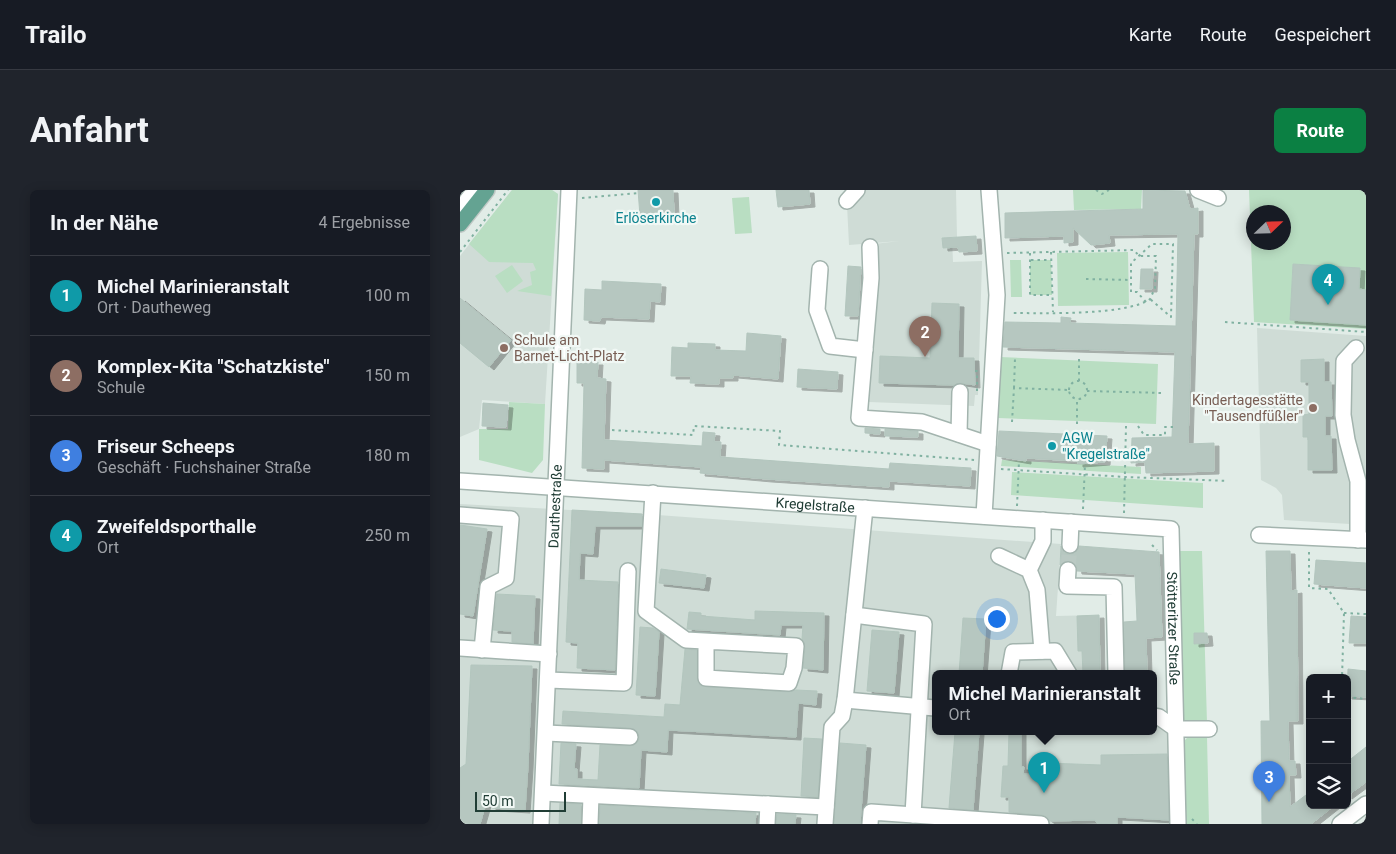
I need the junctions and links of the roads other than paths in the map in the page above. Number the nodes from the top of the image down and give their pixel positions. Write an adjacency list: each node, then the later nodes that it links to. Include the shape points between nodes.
1 (468, 190): 9 (street)
2 (475, 190): 11 (street)
3 (487, 190): 12 (main road)
4 (569, 190): 21 (street, Dauthestraße)
5 (858, 190): 10 (street)
6 (990, 190): 19 (street, via 996,313)
7 (1198, 190): 8 (street)
8 (1218, 198)
9 (460, 200)
10 (846, 201)
11 (460, 209)
12 (460, 224)
13 (870, 247): 16 (street, via 871,278)
14 (820, 269): 16 (street, via 817,310 830,346)
15 (1356, 348): 30 (street, via 1344,361 1343,415 1358,481)
16 (865, 350): 18 (street, via 859,418 922,422)
17 (960, 392): 18 (street)
18 (959, 434): 19 (street)
19 (988, 444): 25 (street)
20 (460, 481): 21 (street, Kregelstraße)
21 (557, 486): 22 (street, Kregelstraße); 41 (street, Dauthestraße)
22 (653, 493): 23 (street, Kregelstraße); 37 (street, via 646,610 686,640)
23 (866, 508): 25 (street, Kregelstraße); 36 (street)
24 (460, 515): 39 (street, via 510,519 506,578 488,587)
25 (984, 516): 26 (street, Kregelstraße)
26 (1044, 520): 27 (street, Kregelstraße); 33 (street, via 1043,541)
27 (1077, 522): 28 (street, Kregelstraße); 31 (street)
28 (1171, 529): 52 (street, Stötteritzer Straße)
29 (1259, 535): 30 (street)
30 (1362, 540)
31 (1070, 545)
32 (999, 556): 33 (street)
33 (1029, 570): 40 (street, via 1037,590)
34 (1068, 570): 45 (street, via 1067,586 1114,588)
35 (628, 571): 46 (street, via 624,683)
36 (854, 615): 47 (street); 48 (street, via 924,624)
37 (706, 642): 37 (street, via 706,678 789,683 796,646)
38 (460, 648): 39 (street)
39 (482, 650): 41 (street); 42 (street)
40 (1042, 651): 43 (street, via 1013,652); 44 (street, via 1055,651)
41 (549, 654): 46 (street, Dauthestraße)
42 (460, 657)
43 (1010, 670)
44 (1067, 670)
45 (1116, 670)
46 (548, 680): 53 (street, Dauthestraße)
47 (845, 700): 48 (street); 59 (street, via 842,716 832,727)
48 (918, 706): 49 (street); 60 (street)
49 (932, 708)
50 (1157, 717): 52 (street)
51 (1209, 729): 52 (street)
52 (1176, 730): 67 (street, Stötteritzer Straße)
53 (546, 733): 54 (street); 55 (street, Dauthestraße)
54 (630, 738)
55 (543, 793): 56 (street); 61 (street, Dauthestraße)
56 (591, 796): 57 (street); 62 (street)
57 (768, 804): 59 (street); 63 (street)
58 (1366, 804): 68 (street)
59 (826, 807): 64 (street)
60 (906, 818): 65 (street, via 871,812); 66 (street)
61 (542, 824)
62 (590, 824)
63 (766, 824)
64 (825, 824)
65 (870, 824)
66 (1040, 824)
67 (1178, 824)
68 (1340, 824)

